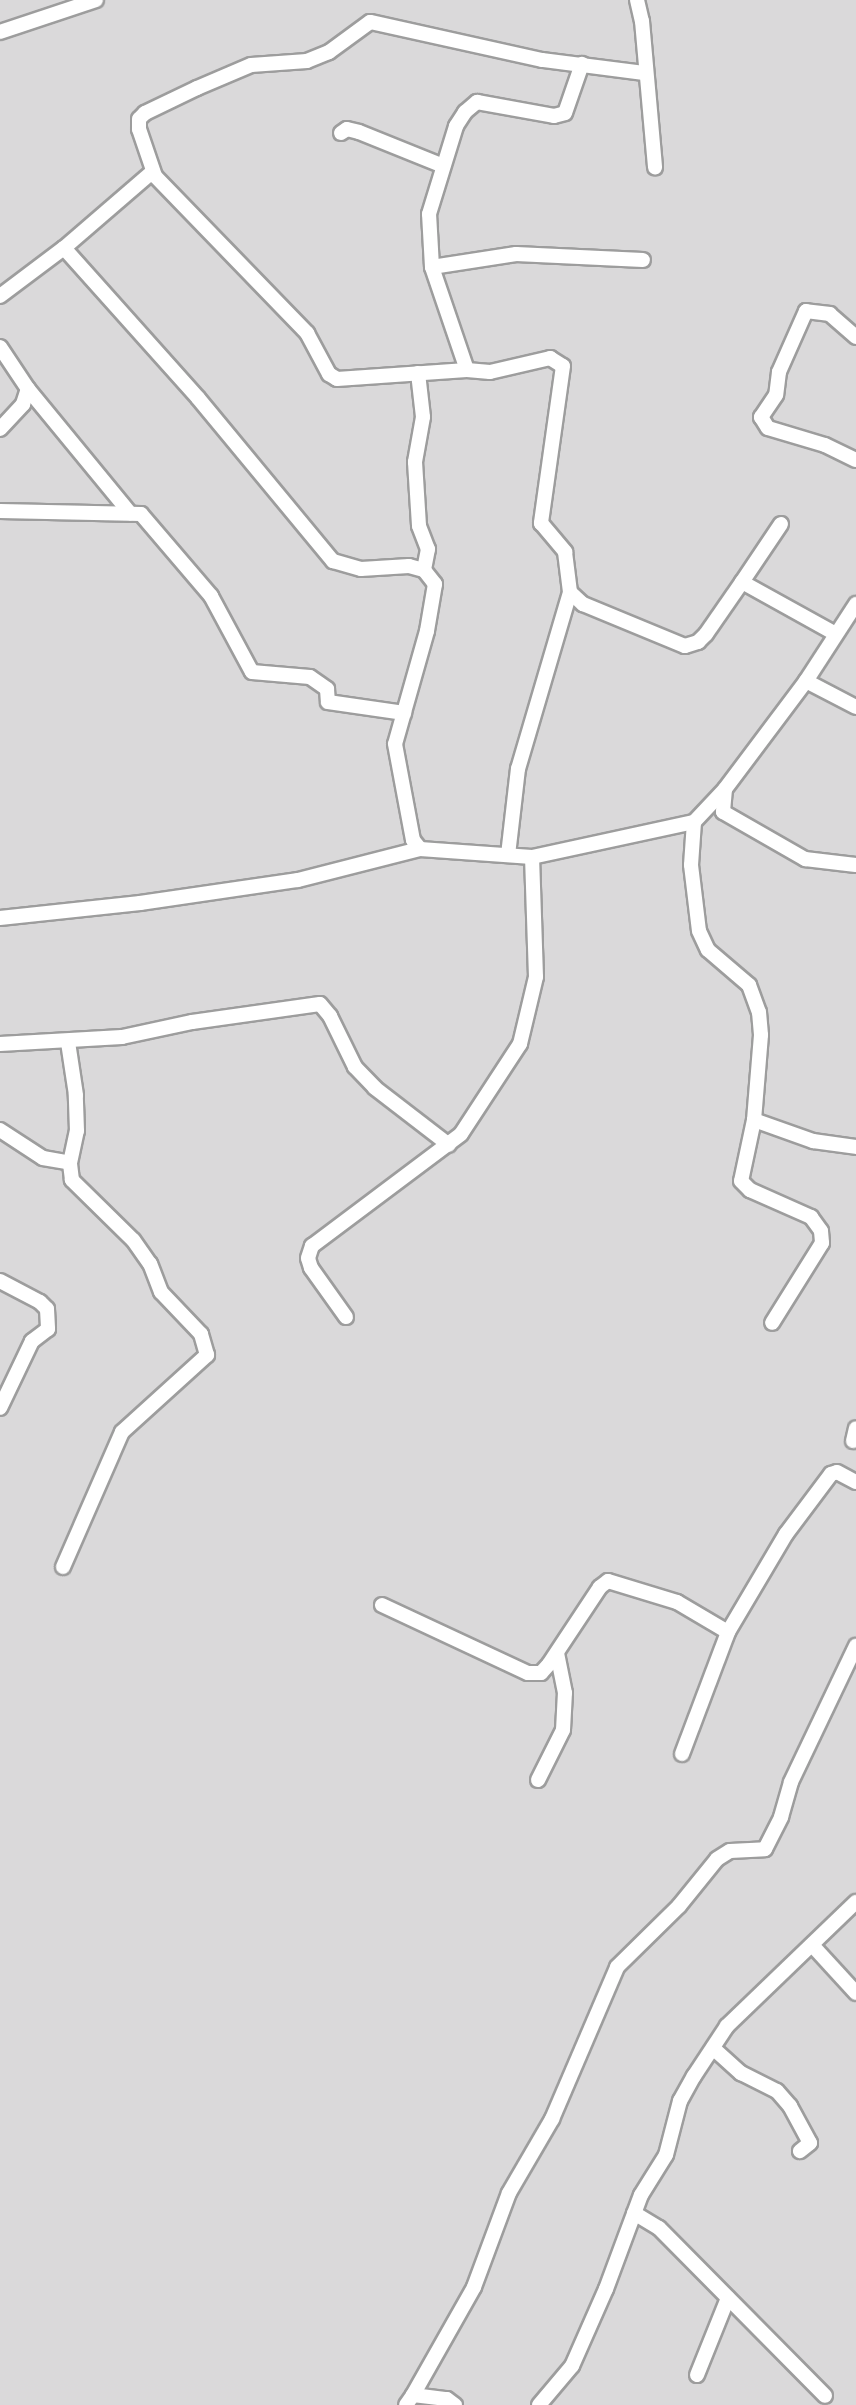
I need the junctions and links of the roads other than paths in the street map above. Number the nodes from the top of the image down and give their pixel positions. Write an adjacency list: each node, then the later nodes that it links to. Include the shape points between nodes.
1 (96, 0): 3 (street)
2 (637, 0): 5 (street)
3 (0, 32)
4 (582, 64): 5 (street); 7 (street, via 565,113 554,116 477,102 456,126); 9 (street, via 370,22 307,61 251,65 145,113 139,129)
5 (644, 73): 8 (street)
6 (341, 133): 7 (street, via 359,132)
7 (443, 166): 12 (street, via 429,214)
8 (655, 167)
9 (152, 172): 10 (street); 17 (street, via 307,333 329,374 337,379)
10 (64, 248): 13 (street); 24 (street, via 333,561 361,569)
11 (643, 260): 12 (street, via 516,254)
12 (432, 267): 16 (street)
13 (0, 296)
14 (856, 337): 20 (street, via 830,314 806,311 779,372 776,395 761,417 768,428)
15 (0, 347): 18 (street)
16 (467, 370): 17 (street); 26 (street, via 490,372 550,358 563,366 541,523 565,552)
17 (418, 373): 24 (street, via 423,417 415,462 419,526 428,549)
18 (28, 389): 19 (street, via 23,404); 22 (street)
19 (0, 429)
20 (856, 460)
21 (0, 511): 22 (street)
22 (130, 513): 31 (street, via 141,514 211,596 252,672 310,677 327,689 328,702)
23 (781, 524): 25 (street)
24 (424, 570): 31 (street, via 435,584 433,606)
25 (742, 582): 26 (street, via 706,634 685,646 583,604); 28 (street)
26 (570, 592): 35 (street, via 518,769)
27 (856, 604): 28 (street)
28 (836, 634): 29 (street)
29 (806, 681): 30 (street); 32 (street)
30 (856, 707)
31 (404, 713): 34 (street, via 395,744 413,840)
32 (725, 789): 33 (street); 37 (street, via 723,812 805,859)
33 (694, 822): 36 (street); 41 (street, via 691,865 699,931 708,950 749,985 759,1012)
34 (420, 849): 35 (street); 38 (street, via 298,880)
35 (508, 855): 36 (street)
36 (532, 857): 43 (street, via 536,977 526,1027 506,1071)
37 (856, 865)
38 (0, 918)
39 (68, 1042): 40 (street); 43 (street, via 320,1004 355,1067); 45 (street, via 77,1131)
40 (0, 1044)
41 (754, 1120): 44 (street, via 813,1141); 48 (street, via 741,1181 811,1217 821,1231 822,1243)
42 (0, 1130): 45 (street, via 43,1158)
43 (449, 1145): 47 (street, via 312,1246 311,1268)
44 (856, 1147)
45 (70, 1163): 51 (street, via 72,1180 133,1240 161,1292 201,1334 207,1355 122,1432)
46 (0, 1281): 49 (street, via 40,1302 47,1309 48,1329 32,1341)
47 (346, 1317)
48 (772, 1323)
49 (0, 1408)
50 (856, 1482): 53 (street, via 831,1474 786,1534)
51 (63, 1567)
52 (382, 1605): 55 (street, via 528,1673 541,1673)
53 (728, 1632): 55 (street, via 677,1602 608,1581); 56 (street)
54 (856, 1646): 67 (street, via 765,1849 730,1851 717,1859 679,1906 617,1967 552,2119 509,2193 474,2287)
55 (557, 1653): 57 (street, via 565,1693 563,1730)
56 (682, 1754)
57 (538, 1780)
58 (856, 1902): 59 (street)
59 (812, 1945): 60 (street); 61 (street, via 727,2026)
60 (856, 1993)
61 (713, 2048): 62 (street, via 741,2073 777,2091 790,2106 810,2143); 63 (street, via 680,2101 666,2155)
62 (800, 2151)
63 (634, 2213): 64 (street, via 659,2228); 69 (street, via 572,2366)
64 (728, 2298): 65 (street); 66 (street)
65 (697, 2375)
66 (825, 2396)
67 (409, 2400): 68 (street, via 447,2399)
68 (455, 2405)
69 (539, 2405)

